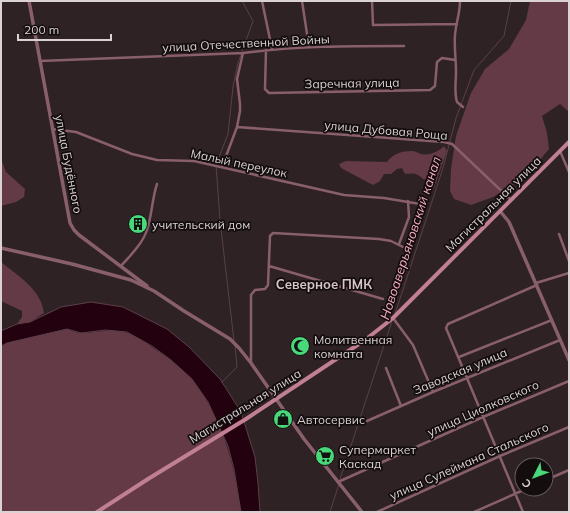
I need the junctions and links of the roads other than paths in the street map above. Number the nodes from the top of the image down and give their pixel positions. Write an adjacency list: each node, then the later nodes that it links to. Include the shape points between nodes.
1 (29, 1): 13 (street, улица Будённого)
2 (262, 1): 9 (street)
3 (302, 1): 8 (street)
4 (372, 1): 6 (street, via 373,25)
5 (460, 1): 6 (street)
6 (457, 24): 12 (street)
7 (404, 46): 8 (street, улица Отечественной Войны)
8 (309, 47): 9 (street, улица Отечественной Войны)
9 (272, 49): 10 (street, улица Отечественной Войны)
10 (266, 50): 11 (street, улица Отечественной Войны); 12 (street, Заречная улица, via 265,89 268,93 430,90 435,86 437,62 442,58)
11 (243, 53): 13 (street, улица Отечественной Войны); 15 (street, via 237,79 240,104)
12 (455, 60): 14 (street, via 456,98)
13 (40, 61): 16 (street, улица Будённого)
14 (463, 107)
15 (237, 127): 19 (street); 22 (street, улица Дубовая Роща, via 452,144)
16 (52, 129): 19 (street, Малый переулок, via 70,130 132,154 157,160 194,161); 31 (street, улица Будённого, via 70,223 79,235)
17 (569, 142): 18 (main road, Магистральная улица)
18 (560, 151): 20 (street); 22 (main road, Магистральная улица)
19 (222, 166): 23 (street, Малый переулок, via 344,195)
20 (569, 172)
21 (157, 184): 31 (street, via 147,231)
22 (511, 200): 25 (main road, Магистральная улица)
23 (408, 201): 24 (street, Малый переулок); 27 (street, via 409,217)
24 (426, 205)
25 (500, 211): 34 (street, via 509,222); 37 (main road, Магистральная улица)
26 (559, 234): 30 (street)
27 (399, 244): 29 (street); 32 (street, via 379,239 273,233 270,236)
28 (1, 248): 35 (street, via 119,276)
29 (411, 251)
30 (569, 261)
31 (122, 266): 35 (street, улица Будённого)
32 (269, 266): 36 (street); 42 (street, via 267,288 255,290 251,295)
33 (569, 273): 34 (street)
34 (537, 284): 38 (street); 40 (street, via 447,326)
35 (154, 291): 42 (street, via 230,339)
36 (383, 299)
37 (392, 318): 46 (street, via 413,344); 47 (main road, Магистральная улица, via 365,340)
38 (552, 320): 39 (street); 40 (street, Заводская улица)
39 (561, 340): 41 (street); 44 (street, Заводская улица)
40 (458, 357): 44 (street)
41 (569, 360)
42 (251, 363): 47 (street)
43 (386, 368): 48 (street)
44 (467, 378): 46 (street, Заводская улица); 49 (street)
45 (569, 381): 49 (street, улица Циолковского)
46 (433, 392): 48 (street, Заводская улица)
47 (276, 399): 55 (street); 59 (main road, Магистральная улица)
48 (401, 406): 50 (street, Заводская улица)
49 (484, 417): 52 (street); 55 (street, улица Циолковского)
50 (367, 421)
51 (569, 427): 52 (street, улица Сулеймана Стальского)
52 (500, 456): 56 (street); 61 (street, улица Сулеймана Стальского)
53 (569, 470): 54 (street)
54 (554, 477)
55 (338, 482): 60 (street)
56 (514, 491)
57 (514, 494): 62 (street)
58 (516, 497): 63 (street)
59 (97, 512)
60 (362, 512)
61 (377, 512)
62 (474, 512)
63 (523, 512)

